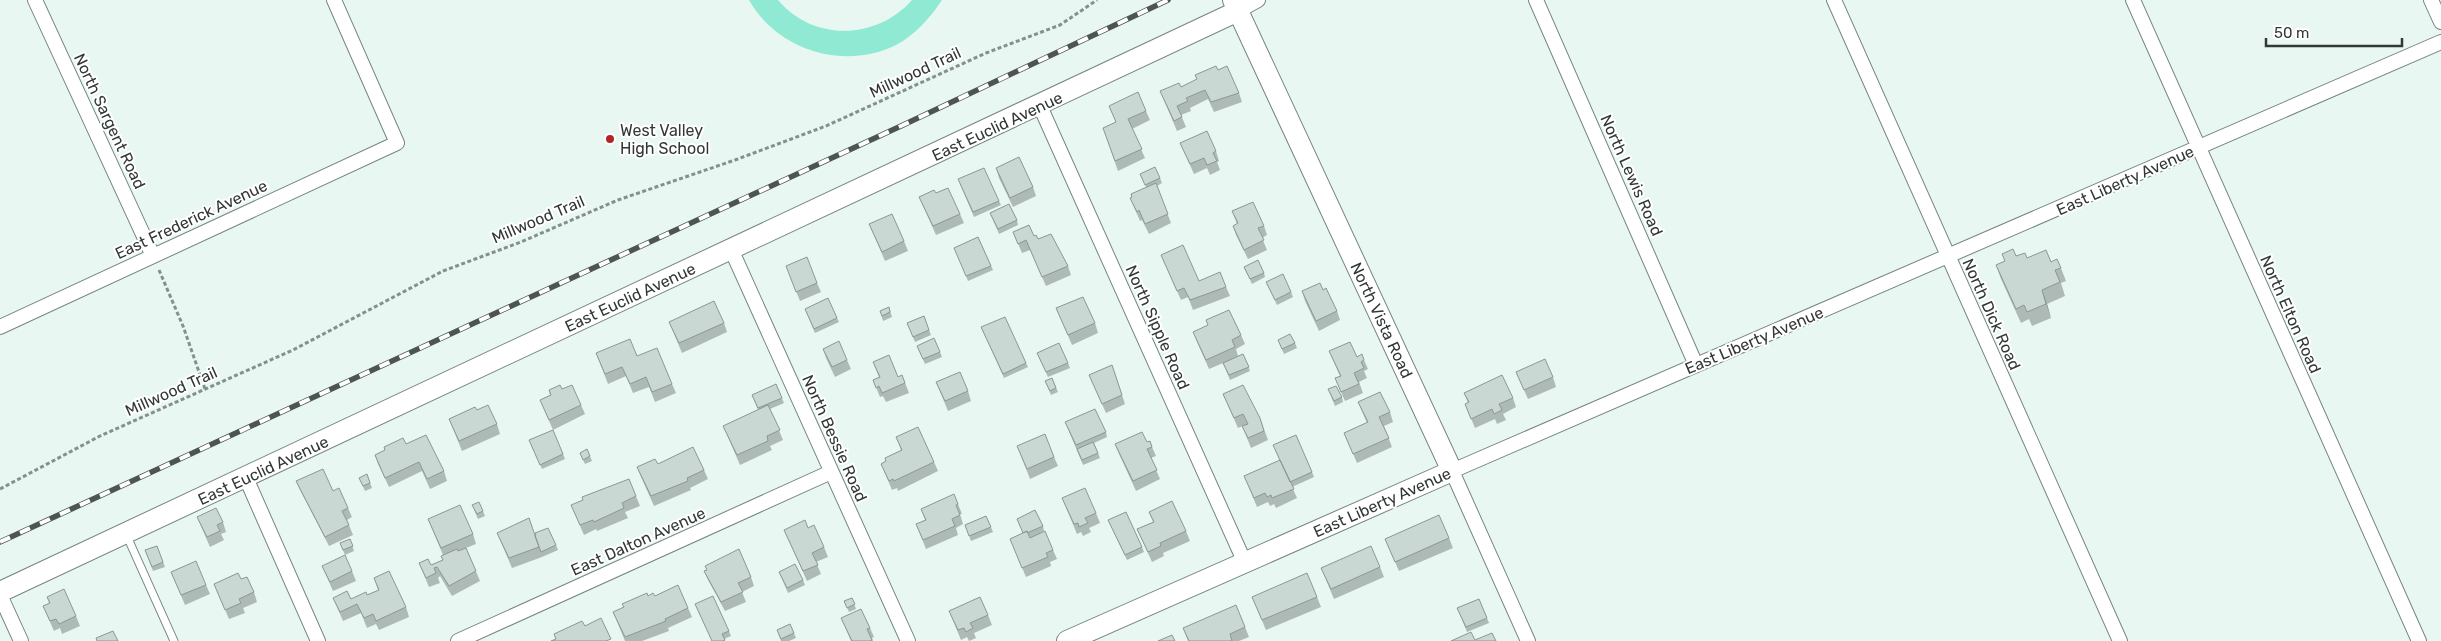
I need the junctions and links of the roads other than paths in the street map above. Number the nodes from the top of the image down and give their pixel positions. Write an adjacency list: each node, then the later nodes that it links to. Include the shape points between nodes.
1 (35, 0): 14 (street, North Sargent Road)
2 (334, 0): 14 (street, East Frederick Avenue, via 397,143)
3 (1258, 0): 8 (street, East Euclid Avenue)
4 (1536, 0): 17 (street, North Lewis Road)
5 (1834, 0): 15 (street, North Dick Road)
6 (2133, 0): 12 (street, North Elton Road)
7 (2431, 0): 9 (street)
8 (1235, 6): 11 (street, East Euclid Avenue); 18 (street, North Vista Road)
9 (2441, 22)
10 (2441, 42): 12 (street, East Liberty Avenue)
11 (1040, 106): 13 (street, East Euclid Avenue); 22 (street, North Sipple Road)
12 (2198, 148): 15 (street, East Liberty Avenue); 32 (street, North Elton Road)
13 (731, 249): 19 (street, North Bessie Road); 20 (street, East Euclid Avenue)
14 (153, 256): 16 (street, East Frederick Avenue)
15 (1948, 258): 17 (street, East Liberty Avenue); 31 (street, North Dick Road)
16 (0, 327)
17 (1696, 364): 18 (street, East Liberty Avenue)
18 (1452, 471): 22 (street, East Liberty Avenue); 30 (street, North Vista Road)
19 (831, 472): 27 (street, East Dalton Avenue); 28 (street, North Bessie Road)
20 (246, 478): 21 (street, East Euclid Avenue); 26 (street)
21 (126, 534): 23 (street, East Euclid Avenue); 25 (lane)
22 (1245, 562): 29 (street, East Liberty Avenue)
23 (0, 593): 24 (street)
24 (21, 641)
25 (174, 641)
26 (318, 641)
27 (458, 641)
28 (908, 641)
29 (1067, 641)
30 (1528, 641)
31 (2120, 641)
32 (2419, 641)

